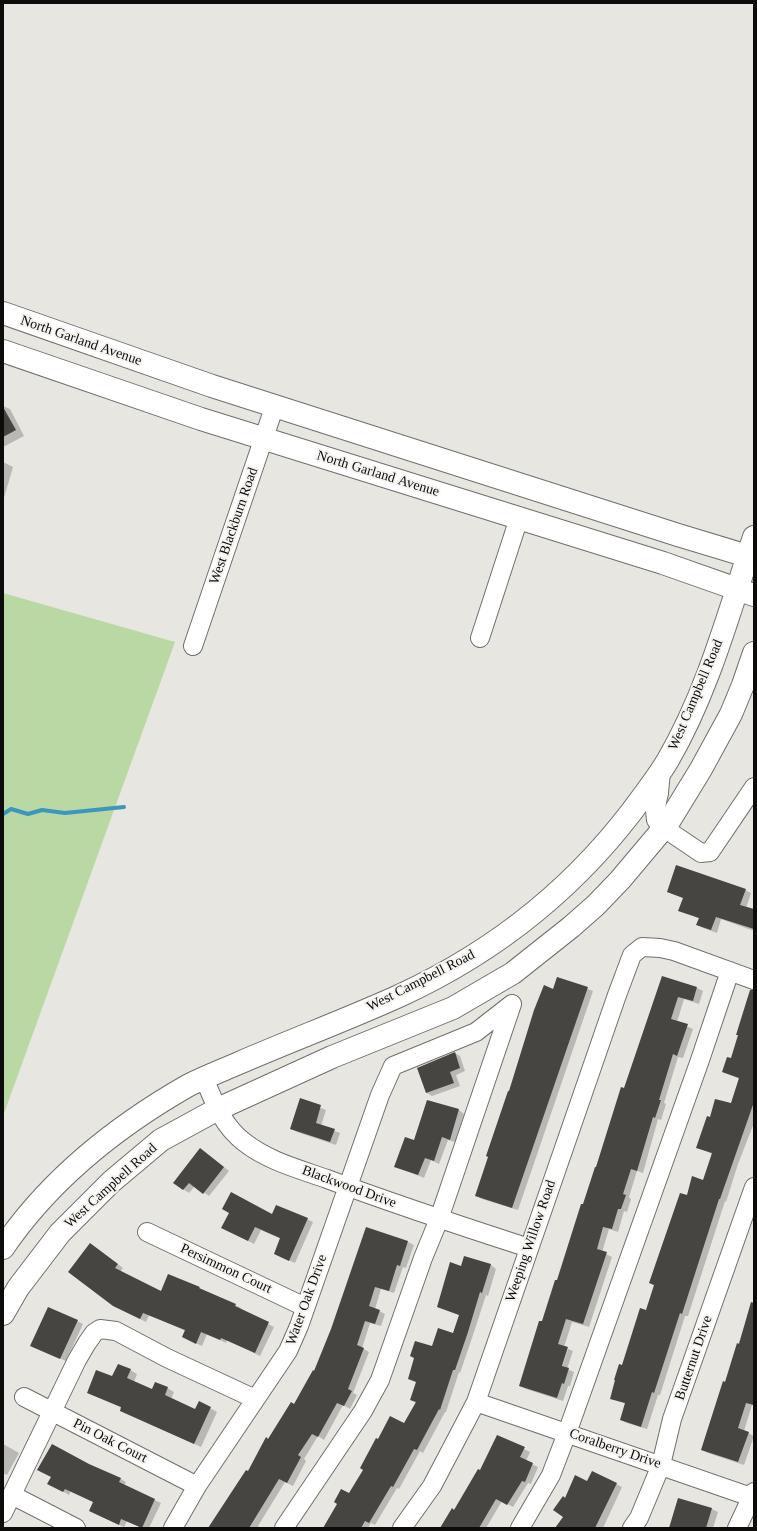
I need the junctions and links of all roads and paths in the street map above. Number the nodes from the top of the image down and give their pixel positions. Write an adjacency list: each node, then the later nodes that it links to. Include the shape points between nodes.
1 (3, 313): 3 (main road, North Garland Avenue, via 212,386)
2 (3, 350): 4 (main road, North Garland Avenue, via 201,419)
3 (275, 405): 4 (street, West Blackburn Road); 6 (main road, North Garland Avenue, via 671,533)
4 (264, 438): 5 (main road, North Garland Avenue); 9 (street, West Blackburn Road)
5 (519, 518): 7 (main road, North Garland Avenue, via 663,563); 8 (street)
6 (752, 550): 7 (main road, West Campbell Road)
7 (746, 593): 11 (main road, West Campbell Road, via 684,730)
8 (480, 638)
9 (193, 646)
10 (754, 653): 13 (main road, West Campbell Road, via 731,714 701,769)
11 (661, 771): 13 (street, via 655,811 656,820); 16 (main road, West Campbell Road, via 625,821 570,882 473,957)
12 (754, 787): 13 (street, via 710,852 701,853)
13 (664, 828): 17 (main road, West Campbell Road, via 620,880 571,927 513,973 453,1008)
14 (730, 972): 15 (street); 25 (street, Weeping Willow Road, via 660,948 642,947 632,955); 32 (street)
15 (754, 980)
16 (419, 985): 17 (main road); 18 (main road, West Campbell Road, via 401,995)
17 (431, 1017): 19 (main road, West Campbell Road, via 332,1057)
18 (204, 1078): 19 (street, Blackwood Drive); 24 (main road, West Campbell Road, via 123,1127 66,1174 15,1230)
19 (218, 1110): 20 (street, Blackwood Drive, via 229,1128 265,1156); 27 (main road, West Campbell Road, via 161,1140 112,1182 60,1233 18,1288)
20 (347, 1187): 22 (street, Blackwood Drive); 22 (street, Water Oak Drive, via 393,1066 476,1032 512,1004); 26 (street, Water Oak Drive)
21 (754, 1187): 33 (street, Butternut Drive, via 672,1419)
22 (439, 1219): 25 (street, Blackwood Drive); 40 (street, via 380,1380 363,1411)
23 (147, 1232): 26 (street, Persimmon Court)
24 (3, 1248)
25 (529, 1248): 30 (street, Weeping Willow Road)
26 (305, 1307): 29 (street, Water Oak Drive, via 288,1351)
27 (3, 1314)
28 (24, 1397): 31 (street, Pin Oak Court)
29 (255, 1399): 31 (street, via 167,1358 125,1335 116,1331 100,1330 94,1333 87,1343); 34 (street, Water Oak Drive)
30 (476, 1402): 32 (street, Coralberry Drive); 41 (street, Weeping Willow Road, via 432,1486)
31 (52, 1412): 34 (street, Pin Oak Court); 35 (street)
32 (567, 1433): 33 (street, Coralberry Drive); 42 (street, via 551,1475)
33 (661, 1465): 36 (street, Coralberry Drive); 43 (street, Butternut Drive)
34 (197, 1486): 39 (street, Water Oak Drive)
35 (12, 1495): 37 (street); 38 (street)
36 (753, 1496): 44 (street)
37 (3, 1513)
38 (76, 1528)
39 (173, 1528)
40 (284, 1528)
41 (402, 1528)
42 (520, 1528)
43 (632, 1528)
44 (737, 1528)

